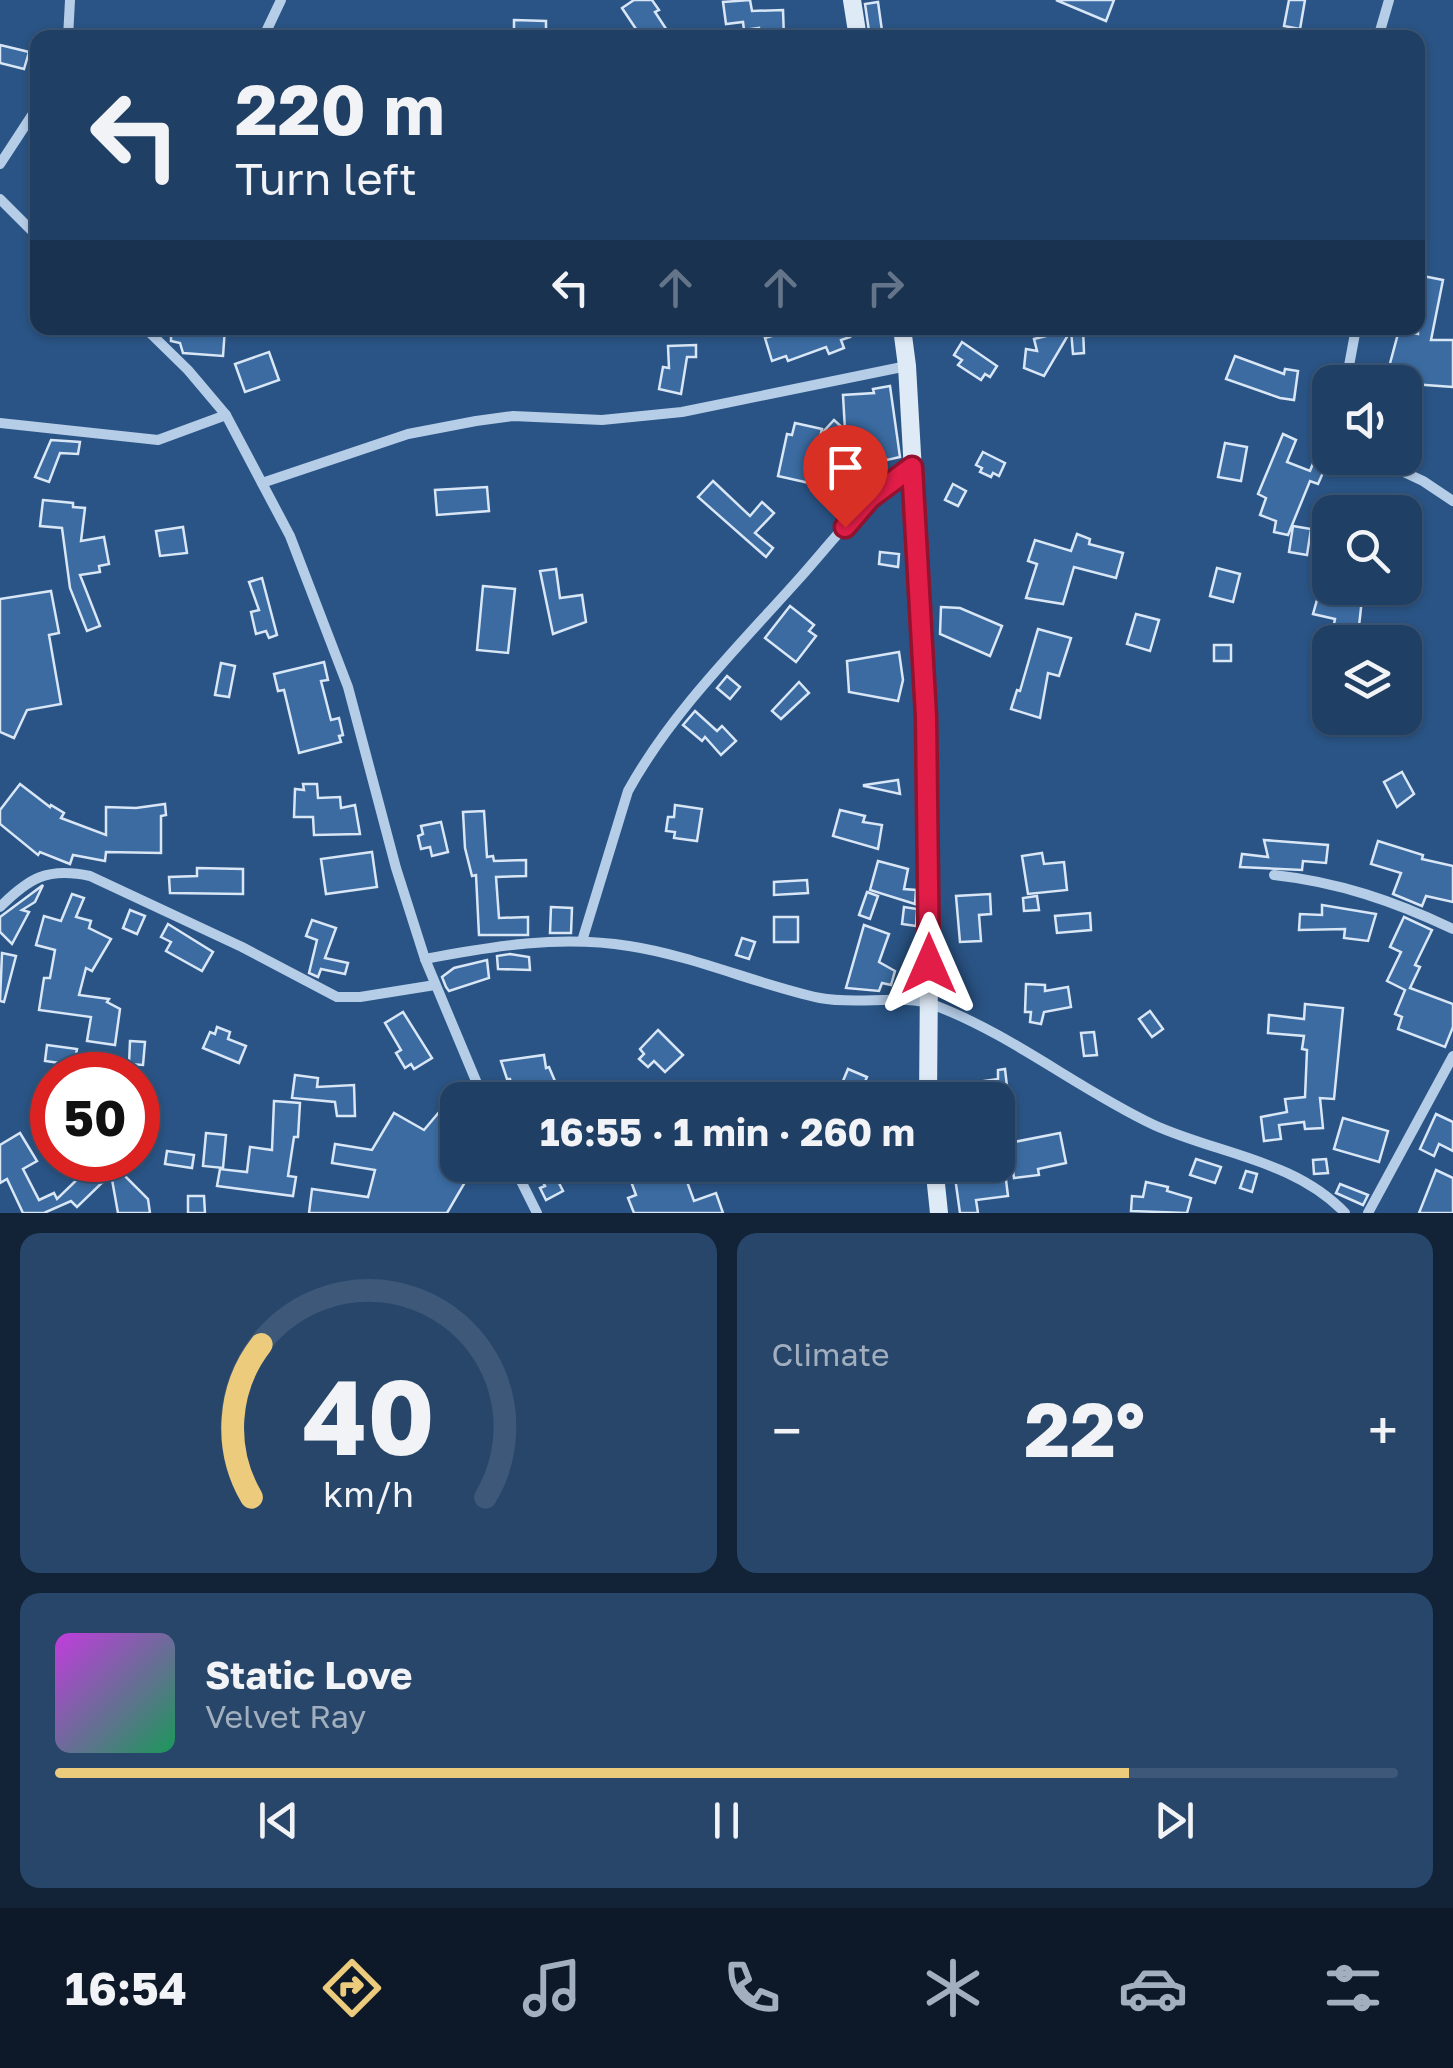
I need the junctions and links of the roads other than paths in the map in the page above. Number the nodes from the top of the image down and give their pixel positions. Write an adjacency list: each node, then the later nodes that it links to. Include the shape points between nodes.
1 (70, 0): 5 (street)
2 (282, 0): 6 (street)
3 (852, 0): 7 (main road)
4 (1388, 0): 8 (street)
5 (68, 30)
6 (267, 30)
7 (857, 30)
8 (1380, 30)
9 (30, 118): 10 (street)
10 (0, 164)
11 (0, 199): 12 (street)
12 (30, 228)
13 (152, 335): 18 (street)
14 (903, 335): 17 (main road)
15 (1355, 335): 16 (street)
16 (1349, 365)
17 (907, 366): 20 (main road); 22 (street, via 682,412 476,421 408,434)
18 (226, 416): 19 (street, via 158,440); 22 (street)
19 (0, 423)
20 (912, 467): 27 (street, via 870,498 640,769); 30 (main road, via 929,812)
21 (1411, 475): 23 (street)
22 (262, 483): 28 (street, via 290,536 348,687)
23 (1453, 501)
24 (1274, 875): 26 (street, via 1348,887)
25 (0, 906): 29 (street, via 24,883 76,873 337,997)
26 (1453, 929)
27 (582, 941): 28 (street, via 508,943); 30 (street, via 679,957 822,998)
28 (426, 959): 29 (street)
29 (435, 985): 32 (street)
30 (928, 1003): 33 (main road); 38 (street, via 980,1025 1156,1125 1295,1175)
31 (1453, 1056): 39 (street)
32 (476, 1082)
33 (928, 1082)
34 (522, 1182): 36 (street)
35 (936, 1182): 37 (main road)
36 (537, 1213)
37 (939, 1213)
38 (1345, 1213)
39 (1368, 1213)

